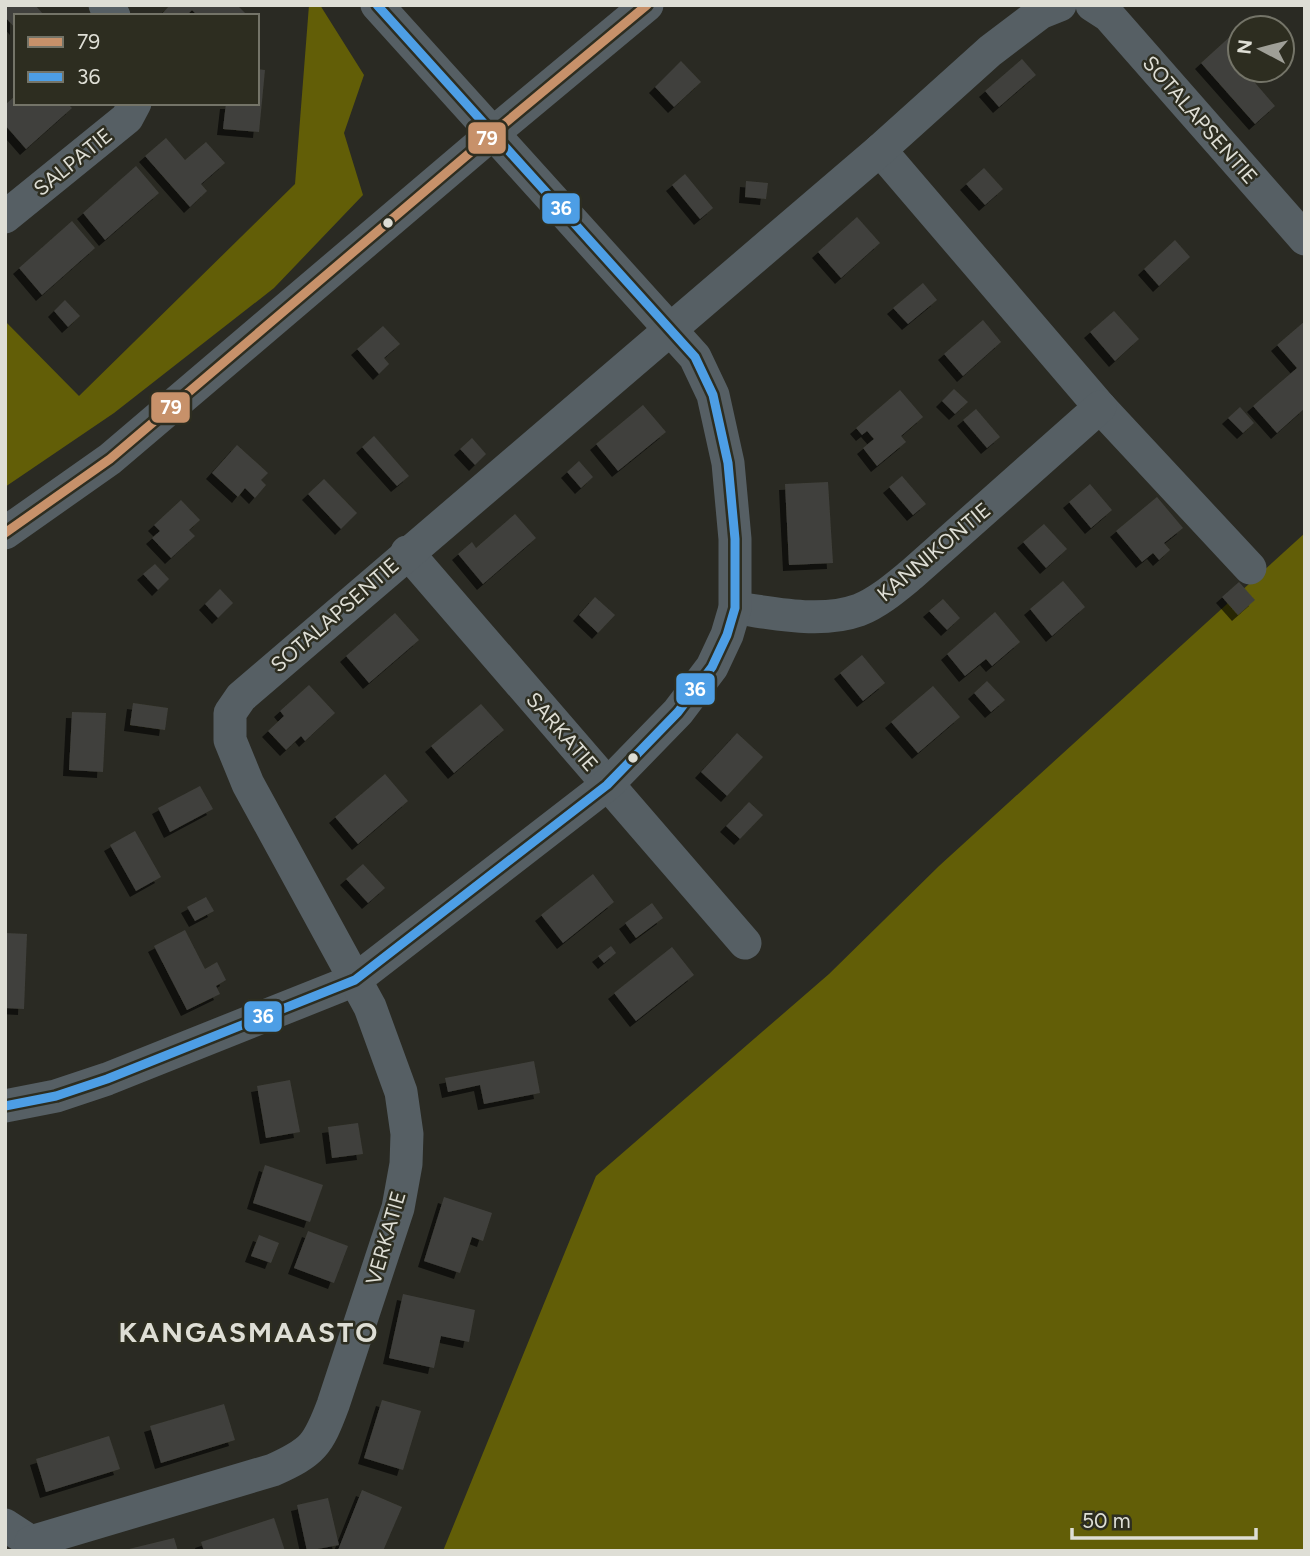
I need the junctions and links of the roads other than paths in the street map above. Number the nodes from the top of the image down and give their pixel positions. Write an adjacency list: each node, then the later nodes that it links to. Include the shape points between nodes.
1 (377, 5): 6 (street)
2 (647, 5): 6 (street)
3 (1060, 5): 7 (street, SOTALAPSENTIE, via 1040,13 990,51)
4 (1092, 5): 9 (street, SOTALAPSENTIE, via 1109,16)
5 (134, 105): 8 (street, SALPATIE, via 127,118)
6 (492, 134): 10 (street); 12 (street, via 110,459)
7 (880, 150): 10 (street, SOTALAPSENTIE); 11 (street)
8 (5, 217)
9 (1305, 239)
10 (670, 328): 13 (street, SOTALAPSENTIE); 15 (street, via 695,357 713,395 728,463)
11 (1100, 407): 14 (street); 15 (street, KANNIKONTIE, via 882,598 859,609 814,617)
12 (5, 533)
13 (407, 552): 16 (street, SARKATIE); 18 (street, SOTALAPSENTIE, via 241,697 230,713 230,740 248,784)
14 (1250, 568)
15 (735, 608): 16 (street, via 712,667 678,712)
16 (607, 785): 17 (street, SARKATIE); 18 (street)
17 (745, 943)
18 (355, 980): 19 (street, via 107,1079); 20 (street, VERKATIE, via 370,1007 401,1093 406,1164 398,1208 322,1434 312,1449 273,1470)
19 (5, 1106)
20 (23, 1539)

